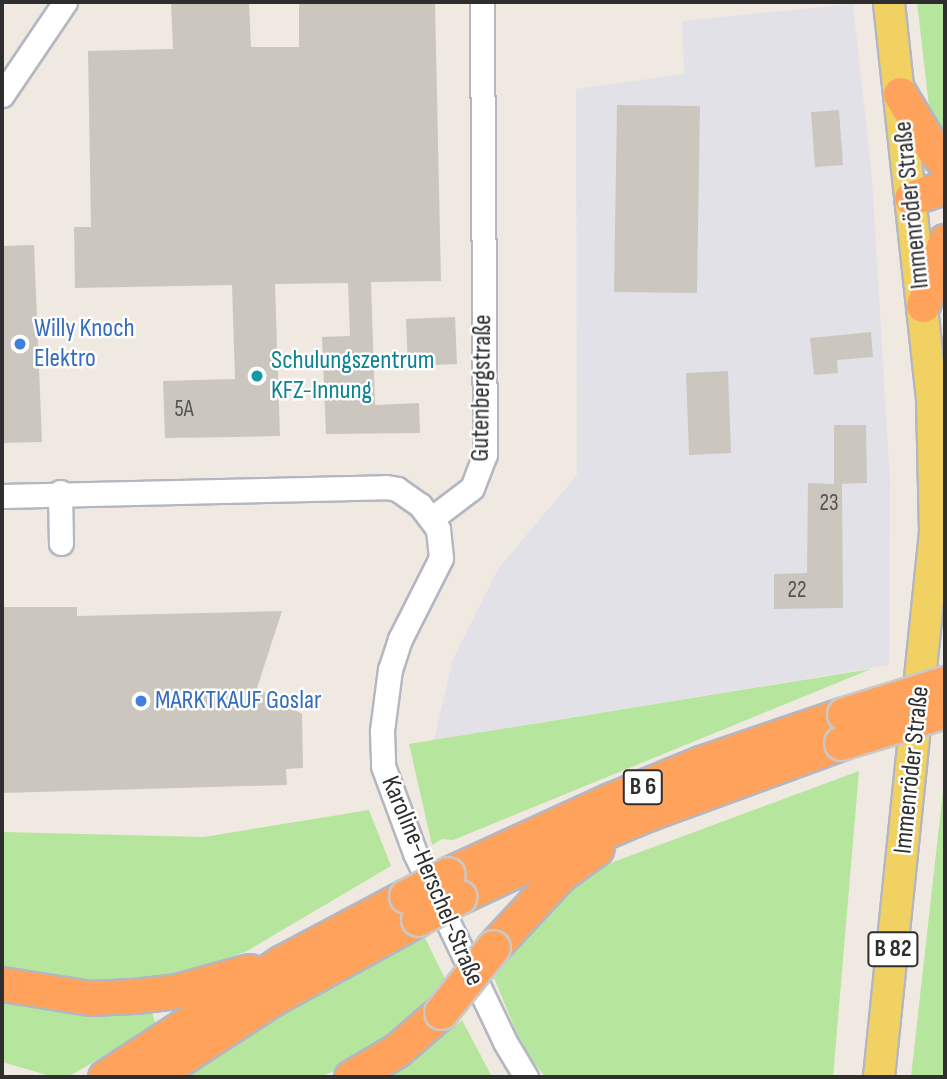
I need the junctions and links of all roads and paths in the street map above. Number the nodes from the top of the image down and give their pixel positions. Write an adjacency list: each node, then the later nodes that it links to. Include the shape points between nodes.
1 (65, 2): 5 (street)
2 (482, 2): 14 (street, Gutenbergstraße, via 485,454 472,488)
3 (889, 2): 4 (main road, Immenröder Straße / B 82)
4 (900, 94): 6 (highway); 8 (main road, Immenröder Straße / B 82)
5 (2, 95)
6 (945, 163)
7 (945, 187): 8 (highway)
8 (911, 198): 9 (highway); 11 (main road, Immenröder Straße / B 82)
9 (945, 199)
10 (945, 241): 11 (highway)
11 (923, 304): 28 (main road, Immenröder Straße / B 82, via 932,399 935,532)
12 (60, 492): 13 (street); 14 (street, via 386,487 406,494); 15 (street)
13 (2, 496)
14 (430, 519): 27 (street, Karoline-Herschel-Straße, via 438,529 440,558 400,639 390,670 382,731 383,766 415,853 499,1030)
15 (61, 543)
16 (945, 683): 18 (highway, B 6, bridge)
17 (945, 711): 18 (highway, B 6, bridge)
18 (843, 729): 19 (highway, B 6); 20 (highway, B 6, via 701,763 610,800)
19 (650, 813): 20 (highway, B 6); 26 (highway, bridge, via 561,874 441,1012 397,1050)
20 (454, 885): 21 (highway, B 6, bridge)
21 (412, 907): 22 (highway, B 6); 25 (highway, B 6)
22 (282, 962): 23 (highway, via 177,990 134,996 90,998); 24 (highway, B 6)
23 (2, 984)
24 (105, 1077)
25 (152, 1077)
26 (351, 1077)
27 (527, 1077)
28 (879, 1077)

